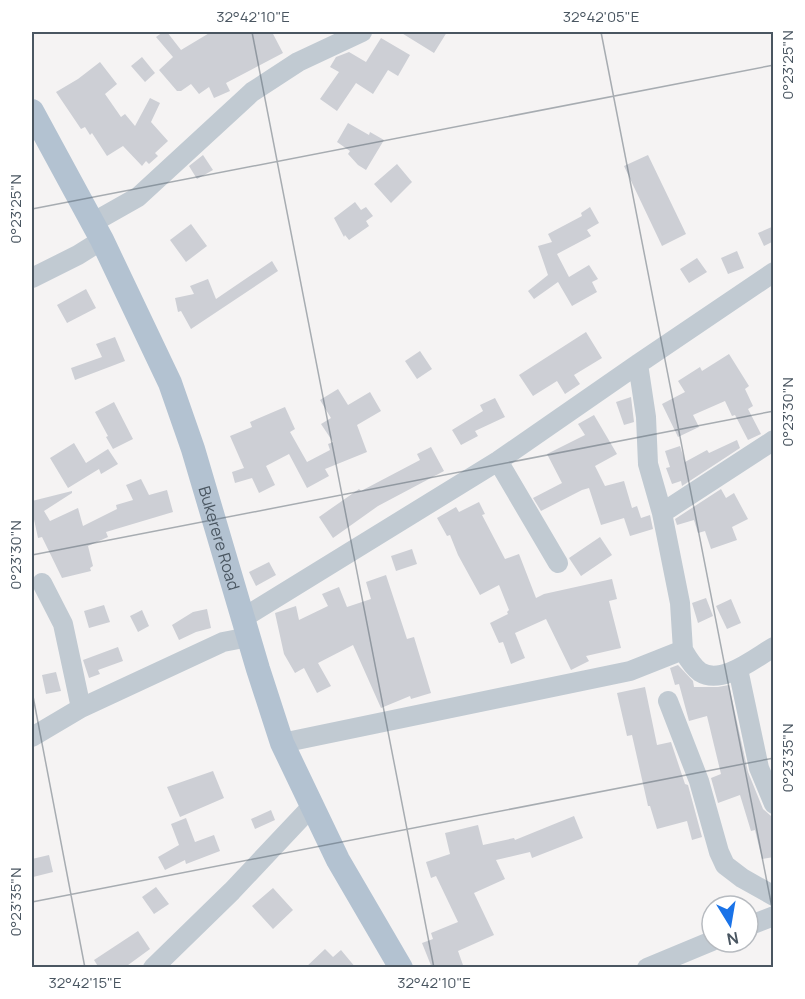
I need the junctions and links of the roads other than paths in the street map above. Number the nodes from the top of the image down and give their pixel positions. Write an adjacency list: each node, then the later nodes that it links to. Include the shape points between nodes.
1 (362, 32): 3 (street, via 298,62 252,92)
2 (32, 111): 3 (main road, Bukerere Road)
3 (97, 232): 5 (street, via 78,255); 12 (main road, Bukerere Road, via 170,383)
4 (774, 272): 6 (street)
5 (32, 278)
6 (638, 364): 8 (street); 9 (street, via 648,464)
7 (774, 440): 9 (street)
8 (498, 461): 10 (street); 12 (street)
9 (662, 513): 14 (street, via 680,603)
10 (558, 563)
11 (42, 583): 17 (street, via 63,624)
12 (246, 628): 17 (street); 19 (main road, Bukerere Road)
13 (774, 647): 15 (street)
14 (683, 650): 15 (street, via 701,672 715,676); 19 (street, via 630,671)
15 (738, 669): 20 (street, via 759,768)
16 (668, 701): 22 (street, via 725,865)
17 (81, 708): 18 (street)
18 (32, 737)
19 (282, 743): 21 (main road, Bukerere Road)
20 (774, 804)
21 (313, 805): 24 (street); 25 (main road, Bukerere Road, via 338,860)
22 (774, 896)
23 (700, 945): 26 (street)
24 (153, 968)
25 (401, 968)
26 (647, 968)

